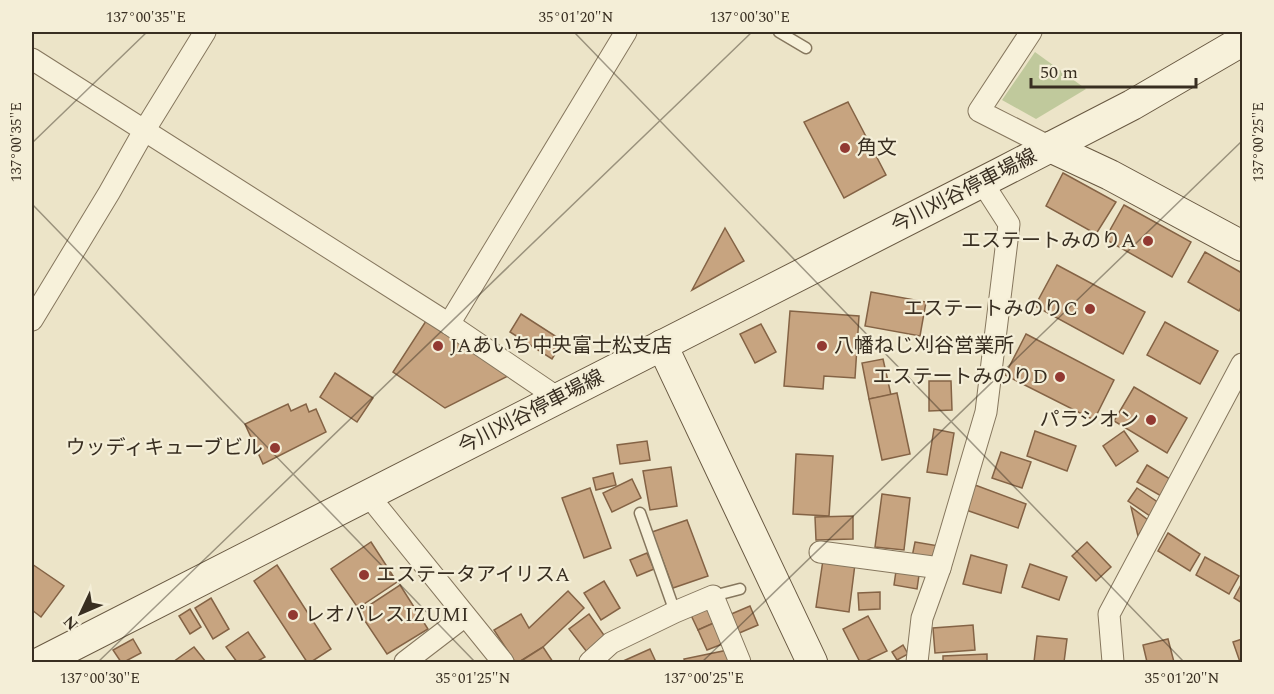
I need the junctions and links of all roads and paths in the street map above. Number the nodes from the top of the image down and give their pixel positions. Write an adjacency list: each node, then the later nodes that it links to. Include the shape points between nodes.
1 (205, 32): 8 (street)
2 (626, 32): 13 (street)
3 (779, 32): 6 (lane)
4 (1031, 32): 9 (street, via 979,111)
5 (1242, 41): 9 (main road, 今川刈谷停車場線)
6 (806, 48)
7 (32, 59): 8 (street)
8 (144, 131): 12 (street); 13 (street)
9 (1050, 147): 10 (main road, 今川刈谷停車場線); 11 (main road)
10 (982, 182): 14 (main road, 今川刈谷停車場線); 20 (street, via 1009,224 986,412)
11 (1242, 246)
12 (32, 320)
13 (449, 324): 16 (street)
14 (662, 345): 16 (main road, 今川刈谷停車場線); 30 (main road)
15 (1242, 364): 32 (street, via 1109,614)
16 (558, 398): 17 (main road, 今川刈谷停車場線)
17 (368, 495): 24 (street); 25 (main road, 今川刈谷停車場線)
18 (640, 513): 23 (lane)
19 (820, 552): 20 (street)
20 (940, 568): 31 (street, via 922,618)
21 (740, 589): 22 (lane)
22 (713, 596): 23 (street); 29 (street)
23 (675, 612): 28 (street, via 611,643)
24 (465, 615): 26 (street); 27 (street)
25 (41, 663)
26 (405, 663)
27 (503, 663)
28 (590, 663)
29 (740, 663)
30 (812, 663)
31 (917, 663)
32 (1113, 663)

